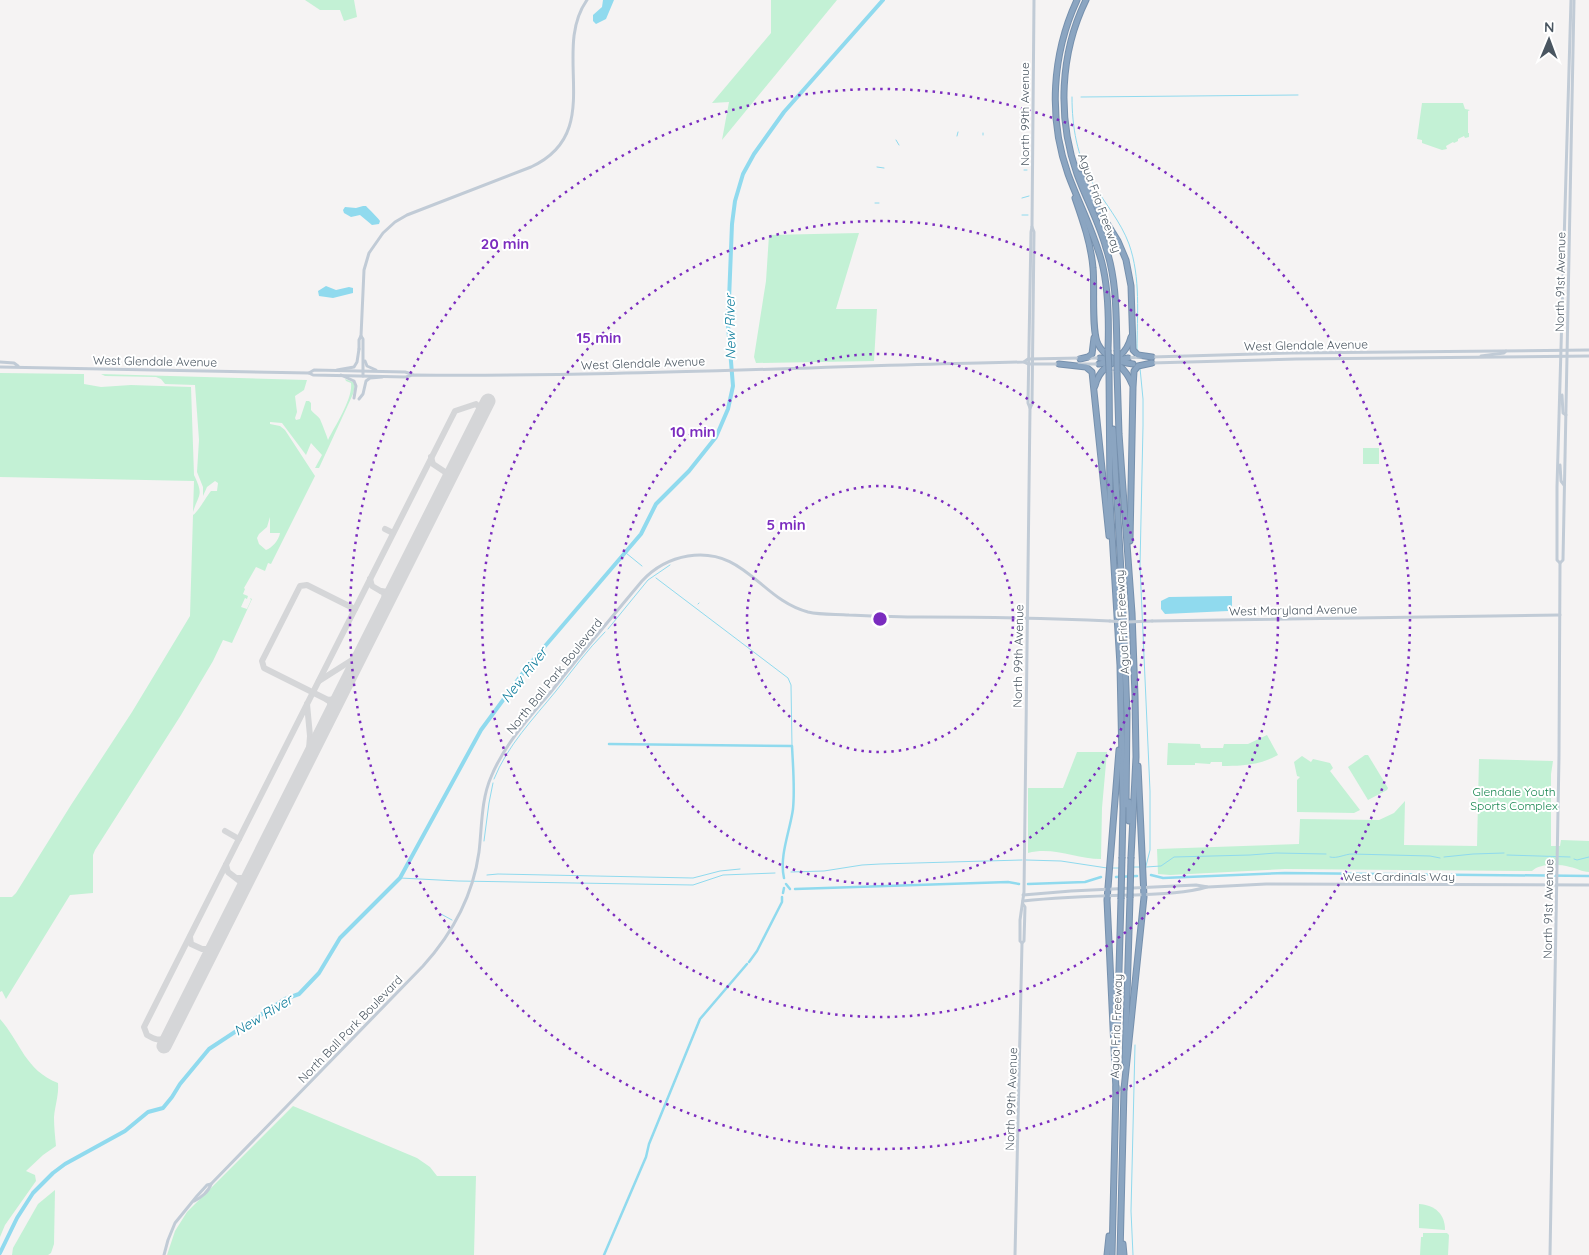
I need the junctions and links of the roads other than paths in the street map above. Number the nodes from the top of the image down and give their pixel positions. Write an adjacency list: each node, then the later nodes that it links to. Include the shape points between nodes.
1 (588, 0): 21 (main road, via 576,25 573,110 564,139 554,152 537,164 407,215 387,229 372,247 364,270)
2 (1034, 0): 15 (main road, North 99th Avenue)
3 (1075, 0): 10 (highway, Agua Fria Freeway, via 1058,68 1056,99 1059,139)
4 (1088, 0): 9 (highway, Agua Fria Freeway, via 1076,24 1068,55 1064,88)
5 (1572, 0): 6 (main road, North 91st Avenue)
6 (1572, 26): 7 (main road, North 91st Avenue); 8 (main road, North 91st Avenue)
7 (1569, 65): 8 (main road); 11 (main road, North 91st Avenue)
8 (1572, 88): 12 (main road, North 91st Avenue)
9 (1068, 140): 20 (highway, via 1089,194 1125,256 1130,279); 55 (highway, Agua Fria Freeway, bridge, via 1077,174 1110,262 1116,299)
10 (1068, 174): 19 (highway, via 1091,252); 54 (highway, Agua Fria Freeway, bridge, via 1102,263 1108,304)
11 (1566, 187): 12 (main road); 13 (main road, North 91st Avenue)
12 (1570, 201): 14 (main road, North 91st Avenue)
13 (1563, 286): 14 (main road); 23 (main road, North 91st Avenue)
14 (1568, 286): 24 (main road, North 91st Avenue)
15 (1032, 294): 16 (main road, North 99th Avenue); 17 (main road, North 99th Avenue)
16 (1033, 319): 17 (main road); 18 (main road, North 99th Avenue)
17 (1029, 323): 18 (main road); 32 (main road, North 99th Avenue)
18 (1033, 326): 32 (main road, North 99th Avenue)
19 (1095, 328): 30 (highway, via 1093,352); 35 (highway, via 1099,347)
20 (1132, 332): 33 (highway, via 1134,352); 35 (highway, via 1129,344)
21 (361, 349): 43 (main road, via 354,367); 45 (main road, via 367,366); 46 (main road)
22 (1506, 350): 23 (main road, West Glendale Avenue); 29 (main road, via 1505,353); 33 (main road, West Glendale Avenue, via 1282,353)
23 (1561, 350): 24 (main road, West Glendale Avenue); 26 (main road, North 91st Avenue)
24 (1568, 350): 25 (main road, West Glendale Avenue); 27 (main road, North 91st Avenue)
25 (1589, 350)
26 (1561, 356): 27 (main road, West Glendale Avenue); 29 (main road, West Glendale Avenue); 51 (main road, North 91st Avenue)
27 (1567, 356): 28 (main road, West Glendale Avenue); 53 (main road, North 91st Avenue)
28 (1589, 356)
29 (1478, 357): 33 (main road, West Glendale Avenue)
30 (1080, 358): 32 (main road); 34 (main road)
31 (1128, 358): 33 (main road, West Glendale Avenue); 35 (highway)
32 (1031, 359): 37 (main road); 38 (main road, North 99th Avenue)
33 (1152, 360): 40 (main road, West Glendale Avenue); 50 (highway, via 1135,369)
34 (1099, 361): 35 (highway); 39 (main road, West Glendale Avenue)
35 (1114, 361): 40 (highway); 50 (highway, via 1129,376); 52 (highway, via 1097,379)
36 (0, 362): 42 (main road, via 14,362)
37 (1024, 362): 38 (main road, West Glendale Avenue); 48 (main road, West Glendale Avenue, via 498,376)
38 (1031, 364): 39 (main road, West Glendale Avenue); 63 (main road, North 99th Avenue)
39 (1059, 364): 52 (highway, via 1090,369)
40 (1133, 364)
41 (0, 367): 42 (main road, West Glendale Avenue)
42 (19, 367): 44 (main road, West Glendale Avenue)
43 (333, 371): 44 (main road, West Glendale Avenue); 46 (main road, West Glendale Avenue)
44 (309, 372): 47 (main road, West Glendale Avenue, via 313,375)
45 (382, 372): 46 (main road, West Glendale Avenue); 48 (main road, West Glendale Avenue)
46 (361, 373): 47 (main road, West Glendale Avenue); 49 (main road, West Glendale Avenue)
47 (341, 375): 49 (main road, via 354,381 356,399 363,394 366,381)
48 (412, 375): 49 (main road, West Glendale Avenue)
49 (383, 376)
50 (1133, 387): 61 (highway)
51 (1561, 392): 53 (main road, via 1563,413); 56 (main road, North 91st Avenue)
52 (1095, 395): 59 (highway)
53 (1566, 415): 57 (main road, North 91st Avenue)
54 (1110, 416): 59 (highway, Agua Fria Freeway); 60 (highway, via 1114,435)
55 (1118, 420): 60 (highway); 61 (highway, Agua Fria Freeway)
56 (1559, 459): 57 (main road); 58 (main road, North 91st Avenue, via 1557,560)
57 (1564, 485): 58 (main road, North 91st Avenue, via 1563,560)
58 (1560, 563): 62 (main road, North 91st Avenue)
59 (1114, 567): 66 (highway, Agua Fria Freeway)
60 (1122, 570): 64 (highway)
61 (1130, 576): 67 (highway, Agua Fria Freeway)
62 (1560, 615): 64 (main road, West Maryland Avenue, bridge); 70 (main road, North 91st Avenue)
63 (1027, 618): 64 (main road, West Maryland Avenue, bridge); 76 (main road, North 99th Avenue); 82 (main road, North Ball Park Boulevard, via 817,613 788,603 744,569 712,556 677,559 644,579 527,720 500,761 487,789 474,875 446,938 429,960 181,1215)
64 (1125, 622): 65 (highway)
65 (1127, 657): 68 (highway, via 1127,789); 69 (highway)
66 (1121, 715): 68 (highway, Agua Fria Freeway); 72 (highway)
67 (1136, 715): 69 (highway, Agua Fria Freeway); 73 (highway)
68 (1122, 839): 79 (highway, Agua Fria Freeway, bridge)
69 (1131, 839): 80 (highway, Agua Fria Freeway, bridge)
70 (1557, 885): 71 (main road, West Cardinals Way); 74 (main road, West Cardinals Way, via 1266,884); 87 (main road, North 91st Avenue)
71 (1589, 885)
72 (1108, 886): 73 (main road, West Cardinals Way); 76 (main road, West Cardinals Way); 77 (highway)
73 (1144, 887): 74 (main road, West Cardinals Way); 75 (highway)
74 (1208, 887): 75 (main road, West Cardinals Way, via 1196,891)
75 (1144, 894): 77 (main road); 80 (highway)
76 (1023, 895): 78 (main road, North 99th Avenue)
77 (1107, 896): 78 (main road); 79 (highway)
78 (1023, 902): 83 (main road, North 99th Avenue)
79 (1116, 1090): 81 (highway, Agua Fria Freeway)
80 (1124, 1090): 86 (highway, Agua Fria Freeway)
81 (1113, 1198): 84 (highway); 85 (highway, Agua Fria Freeway)
82 (164, 1255)
83 (1015, 1255)
84 (1107, 1255)
85 (1112, 1255)
86 (1122, 1255)
87 (1550, 1255)

